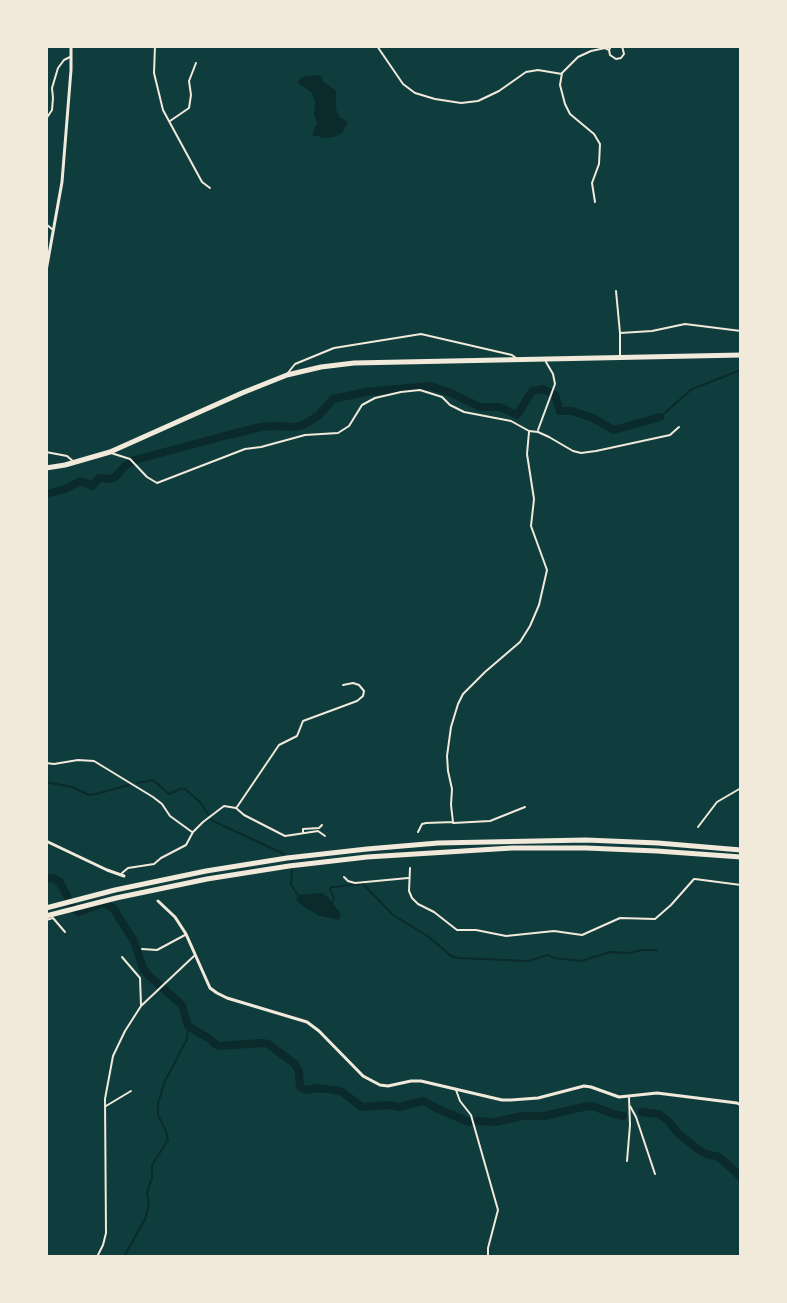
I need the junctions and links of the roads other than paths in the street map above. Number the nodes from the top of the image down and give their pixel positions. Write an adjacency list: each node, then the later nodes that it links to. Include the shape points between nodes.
1 (71, 46): 7 (main road)
2 (155, 46): 11 (street, via 156,88)
3 (377, 46): 9 (street, via 415,93 461,103 499,91 526,72)
4 (611, 46): 6 (street)
5 (622, 46): 6 (street, via 619,59)
6 (609, 50): 9 (street, via 578,57)
7 (71, 56): 10 (street, via 58,68); 15 (main road, via 62,182)
8 (196, 63): 11 (street, via 189,81 189,108)
9 (562, 74): 13 (street, via 561,92 570,114 600,144 592,183)
10 (46, 119)
11 (169, 122): 12 (street)
12 (210, 188)
13 (595, 202)
14 (46, 224): 15 (street)
15 (53, 230): 16 (main road)
16 (46, 271)
17 (616, 291): 20 (street)
18 (46, 325): 21 (main road)
19 (741, 331): 20 (street, via 685,324)
20 (620, 333): 23 (street)
21 (46, 337)
22 (741, 355): 23 (highway)
23 (620, 357): 24 (highway)
24 (545, 359): 25 (highway); 29 (street, via 554,389)
25 (518, 360): 26 (highway, via 354,363); 26 (street, via 420,334 334,348 295,364)
26 (287, 375): 31 (highway)
27 (679, 427): 29 (street, via 670,435 581,453)
28 (529, 431): 29 (street); 31 (street, via 511,421 464,412 420,390 375,398 338,433 245,449 157,483 130,459); 39 (street, via 531,526 547,570 520,642 458,704 447,756)
29 (538, 432)
30 (46, 452): 32 (street)
31 (110, 452): 32 (highway)
32 (74, 462): 33 (highway)
33 (46, 468)
34 (343, 685): 38 (street, via 357,684 363,696 303,721 297,736 279,745)
35 (46, 763): 42 (street, via 94,761 153,797)
36 (741, 788): 41 (street, via 717,802)
37 (525, 807): 39 (street, via 490,821)
38 (236, 808): 42 (street, via 224,806); 44 (street, via 285,836)
39 (451, 823): 43 (street, via 422,824)
40 (322, 825): 44 (street)
41 (698, 827)
42 (193, 832): 51 (street, via 186,845)
43 (418, 832)
44 (303, 833): 45 (street, via 318,831)
45 (325, 836)
46 (46, 841): 51 (main road)
47 (741, 850): 57 (highway, via 586,840 438,843 206,871)
48 (741, 857): 58 (highway, via 586,848 438,852 207,879)
49 (410, 868): 53 (street)
50 (692, 874): 54 (street)
51 (122, 875)
52 (344, 877): 53 (street, via 355,883)
53 (409, 878): 54 (street, via 412,898 451,927 506,936 554,931 582,935 620,918 655,919)
54 (694, 879): 55 (street)
55 (741, 885)
56 (158, 901): 60 (main road)
57 (46, 908)
58 (46, 918): 59 (street, via 53,918)
59 (65, 932)
60 (186, 934): 61 (street, via 157,950); 62 (main road)
61 (142, 949)
62 (195, 955): 64 (street); 65 (main road, via 210,988 307,1022 371,1081 388,1086 421,1081)
63 (122, 957): 64 (street, via 140,978)
64 (141, 1006): 69 (street, via 113,1056)
65 (456, 1089): 67 (main road, via 511,1100 584,1086); 76 (street, via 471,1115 498,1210)
66 (131, 1091): 69 (street)
67 (629, 1098): 68 (main road, via 657,1093); 70 (street)
68 (741, 1105)
69 (105, 1106): 74 (street, via 106,1233)
70 (630, 1106): 71 (street); 72 (street)
71 (627, 1161)
72 (655, 1174)
73 (217, 1256): 75 (street)
74 (97, 1257)
75 (209, 1257)
76 (488, 1257)

